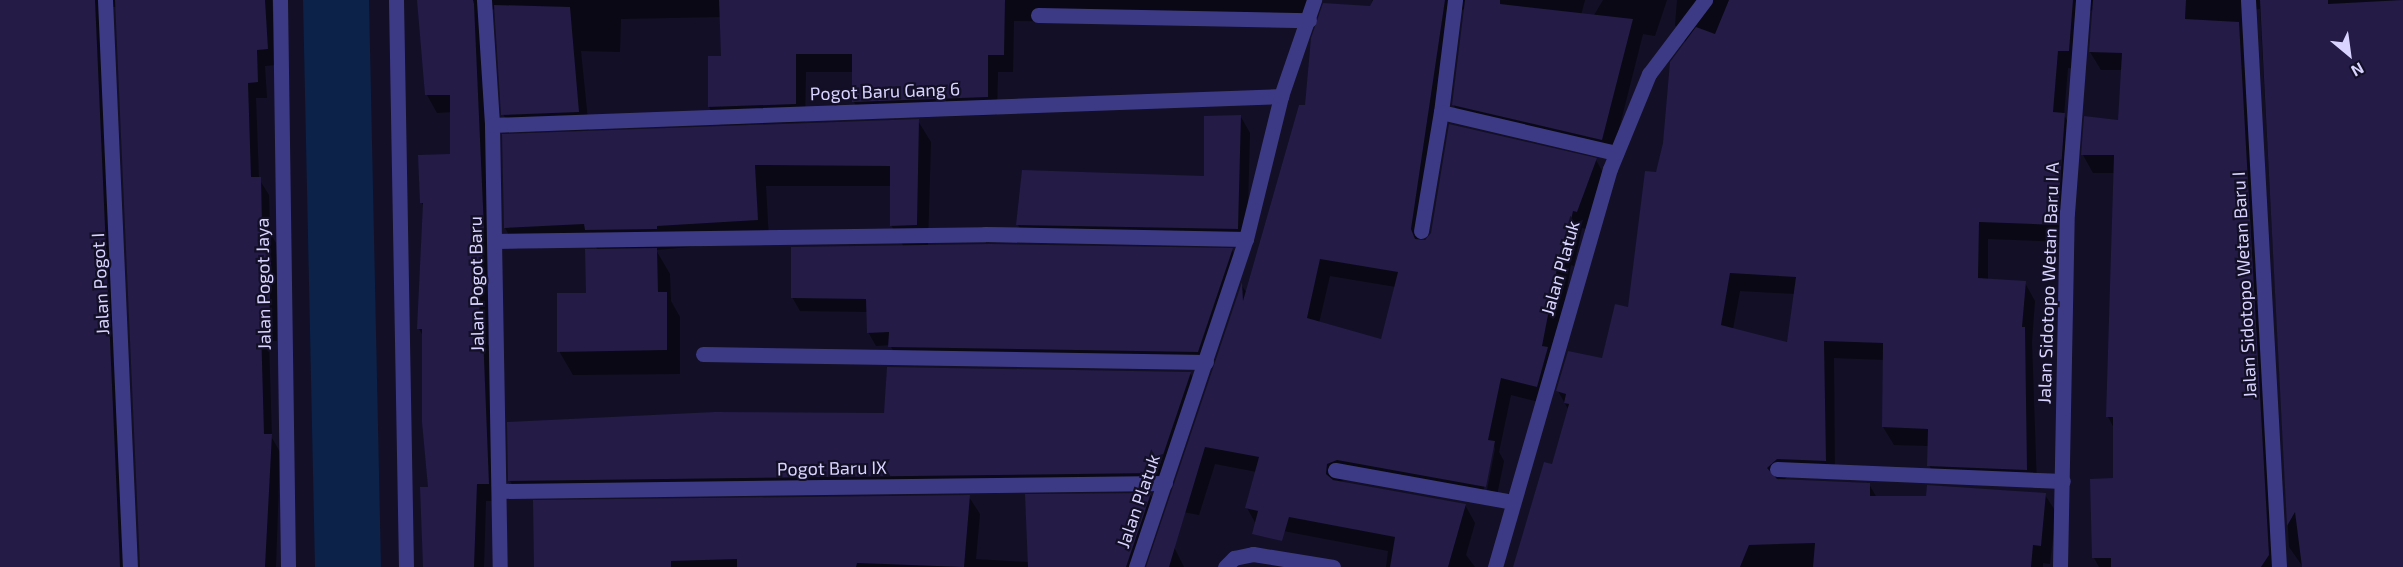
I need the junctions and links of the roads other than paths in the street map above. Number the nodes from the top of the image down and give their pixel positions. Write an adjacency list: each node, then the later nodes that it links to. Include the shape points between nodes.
1 (105, 0): 27 (street, Jalan Pogot I)
2 (280, 0): 28 (street, Jalan Pogot Jaya)
3 (396, 0): 29 (street)
4 (484, 0): 14 (street, Jalan Pogot Baru)
5 (1314, 0): 11 (street, Jalan Platuk)
6 (1455, 0): 13 (street)
7 (1705, 0): 15 (street, Jalan Platuk, via 1649,74)
8 (2083, 0): 23 (street, Jalan Sidotopo Wetan Baru I A, via 2067,213)
9 (2248, 0): 36 (street, Jalan Sidotopo Wetan Baru I)
10 (1038, 15): 11 (street)
11 (1309, 20): 12 (street, Jalan Platuk)
12 (1281, 96): 14 (street, Pogot Baru Gang 6); 17 (street, Jalan Platuk)
13 (1441, 112): 15 (street); 16 (street)
14 (492, 125): 18 (street, Jalan Pogot Baru)
15 (1616, 153): 26 (street, Jalan Platuk)
16 (1421, 231)
17 (1246, 239): 18 (street, via 985,234); 20 (street, Jalan Platuk)
18 (494, 241): 25 (street, Jalan Pogot Baru)
19 (704, 354): 20 (street)
20 (1206, 362): 24 (street, Jalan Platuk)
21 (1777, 469): 23 (street)
22 (1335, 470): 26 (street)
23 (2063, 481): 35 (street, Jalan Sidotopo Wetan Baru I A)
24 (1165, 483): 25 (street, Pogot Baru IX); 31 (street, Jalan Platuk)
25 (500, 491): 30 (street, Jalan Pogot Baru)
26 (1512, 502): 34 (street, Jalan Platuk)
27 (130, 567)
28 (288, 567)
29 (406, 567)
30 (500, 567)
31 (1136, 567)
32 (1225, 567): 33 (street, via 1234,558 1253,554)
33 (1333, 567)
34 (1495, 567)
35 (2060, 567)
36 (2279, 567)

